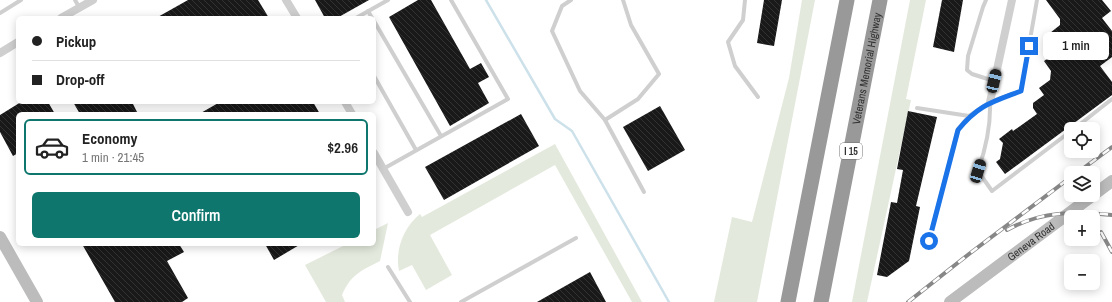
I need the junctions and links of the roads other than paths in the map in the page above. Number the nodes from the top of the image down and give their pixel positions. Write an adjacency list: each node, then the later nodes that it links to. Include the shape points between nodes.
1 (21, 0): 17 (lane)
2 (75, 0): 15 (lane)
3 (93, 0): 15 (street)
4 (286, 0): 19 (street)
5 (388, 0): 16 (lane)
6 (451, 0): 34 (lane, via 508,99)
7 (571, 0): 32 (lane, via 562,6 552,31 580,91)
8 (623, 0): 32 (lane, via 631,24 659,74 638,99)
9 (745, 0): 27 (lane, via 743,20 728,42 735,66)
10 (847, 0): 49 (highway)
11 (880, 0): 50 (highway, Veterans Memorial Highway / I 15)
12 (986, 0): 26 (lane, via 968,56 967,70)
13 (1012, 0): 26 (street)
14 (1037, 0): 29 (lane, via 1021,91)
15 (80, 8): 18 (street)
16 (368, 11): 20 (lane); 21 (lane)
17 (0, 13)
18 (65, 16)
19 (296, 16)
20 (359, 16)
21 (371, 16)
22 (376, 24): 34 (lane)
23 (16, 43): 24 (street)
24 (0, 53)
25 (376, 80): 36 (lane)
26 (994, 81): 29 (street)
27 (758, 97)
28 (1112, 99): 33 (lane)
29 (990, 102): 31 (lane); 35 (lane, via 988,139 978,171 992,191)
30 (918, 108): 31 (lane)
31 (969, 116): 44 (lane, via 958,130)
32 (604, 120): 40 (lane)
33 (1083, 122)
34 (441, 136): 36 (lane)
35 (1064, 136)
36 (416, 150): 38 (lane)
37 (376, 157): 38 (street)
38 (383, 169): 41 (street)
39 (1112, 181): 51 (main road, Geneva Road)
40 (644, 192)
41 (408, 212)
42 (0, 237): 46 (main road)
43 (576, 238): 48 (lane)
44 (929, 241)
45 (388, 267): 47 (lane)
46 (37, 302)
47 (410, 302)
48 (461, 302)
49 (788, 302)
50 (821, 302)
51 (950, 302)

